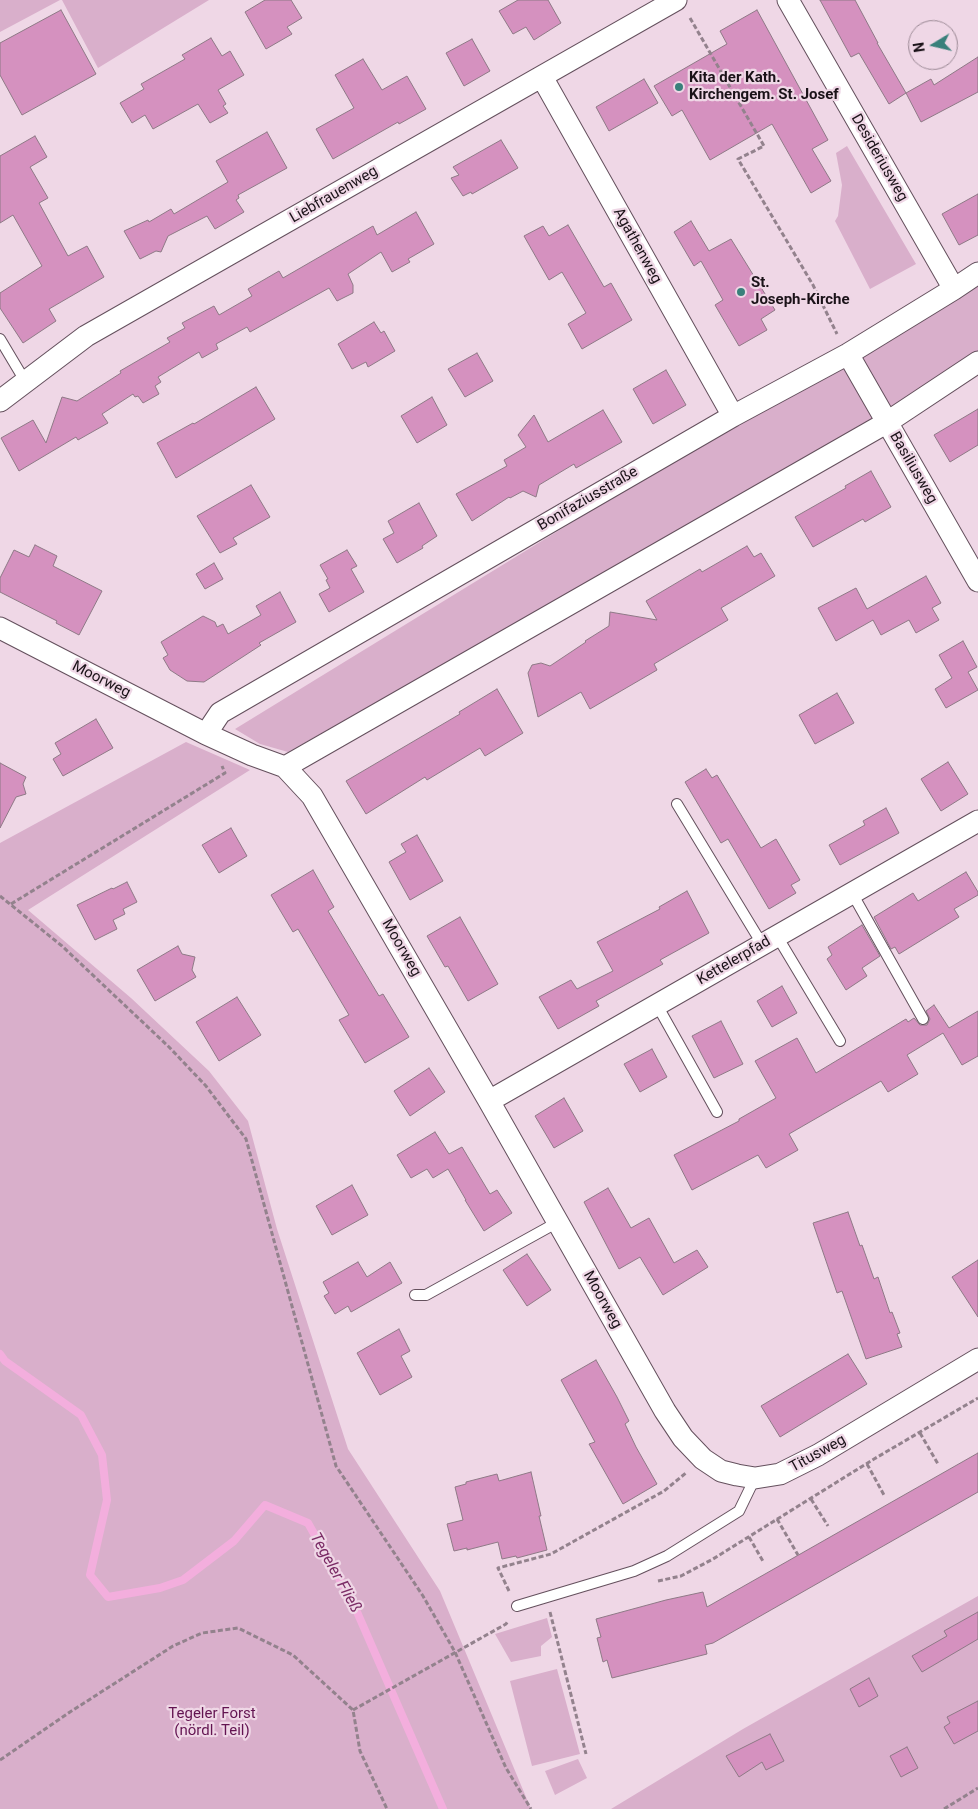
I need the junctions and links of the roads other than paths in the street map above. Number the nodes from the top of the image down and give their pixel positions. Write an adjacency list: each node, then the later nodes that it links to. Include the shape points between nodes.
1 (788, 0): 6 (street, Desideriusweg)
2 (650, 6): 3 (street, Liebfrauenweg); 4 (street, Liebfrauenweg)
3 (681, 6)
4 (542, 77): 10 (street, Liebfrauenweg, via 86,336); 12 (street, Agathenweg)
5 (978, 273): 6 (street, Bonifaziusstraße)
6 (954, 289): 8 (street, Bonifaziusstraße)
7 (0, 339): 10 (lane)
8 (848, 354): 12 (street, Bonifaziusstraße); 13 (street, Basiliusweg)
9 (978, 362): 13 (street)
10 (26, 380): 11 (street, Liebfrauenweg)
11 (0, 401)
12 (733, 416): 16 (street, Bonifaziusstraße, via 220,713)
13 (886, 423): 14 (street, Basiliusweg); 17 (street)
14 (978, 581)
15 (0, 628): 16 (street, Moorweg)
16 (206, 734): 17 (street, Moorweg)
17 (285, 768): 25 (street, Moorweg, via 312,796)
18 (677, 804): 21 (lane)
19 (978, 821): 20 (street, Kettelerpfad)
20 (852, 893): 21 (street, Kettelerpfad); 23 (lane)
21 (770, 940): 22 (street, Kettelerpfad); 24 (lane)
22 (657, 1005): 25 (street, Kettelerpfad); 26 (lane)
23 (924, 1019)
24 (840, 1041)
25 (489, 1101): 27 (street, Moorweg)
26 (717, 1112)
27 (558, 1222): 28 (lane, via 426,1295); 30 (street, Moorweg)
28 (415, 1295)
29 (978, 1359): 31 (street, Titusweg, via 818,1455 780,1474)
30 (665, 1411): 31 (street, Titusweg, via 683,1438 703,1459 721,1472)
31 (755, 1478): 32 (lane, via 740,1511 667,1556 634,1571)
32 (516, 1606)

